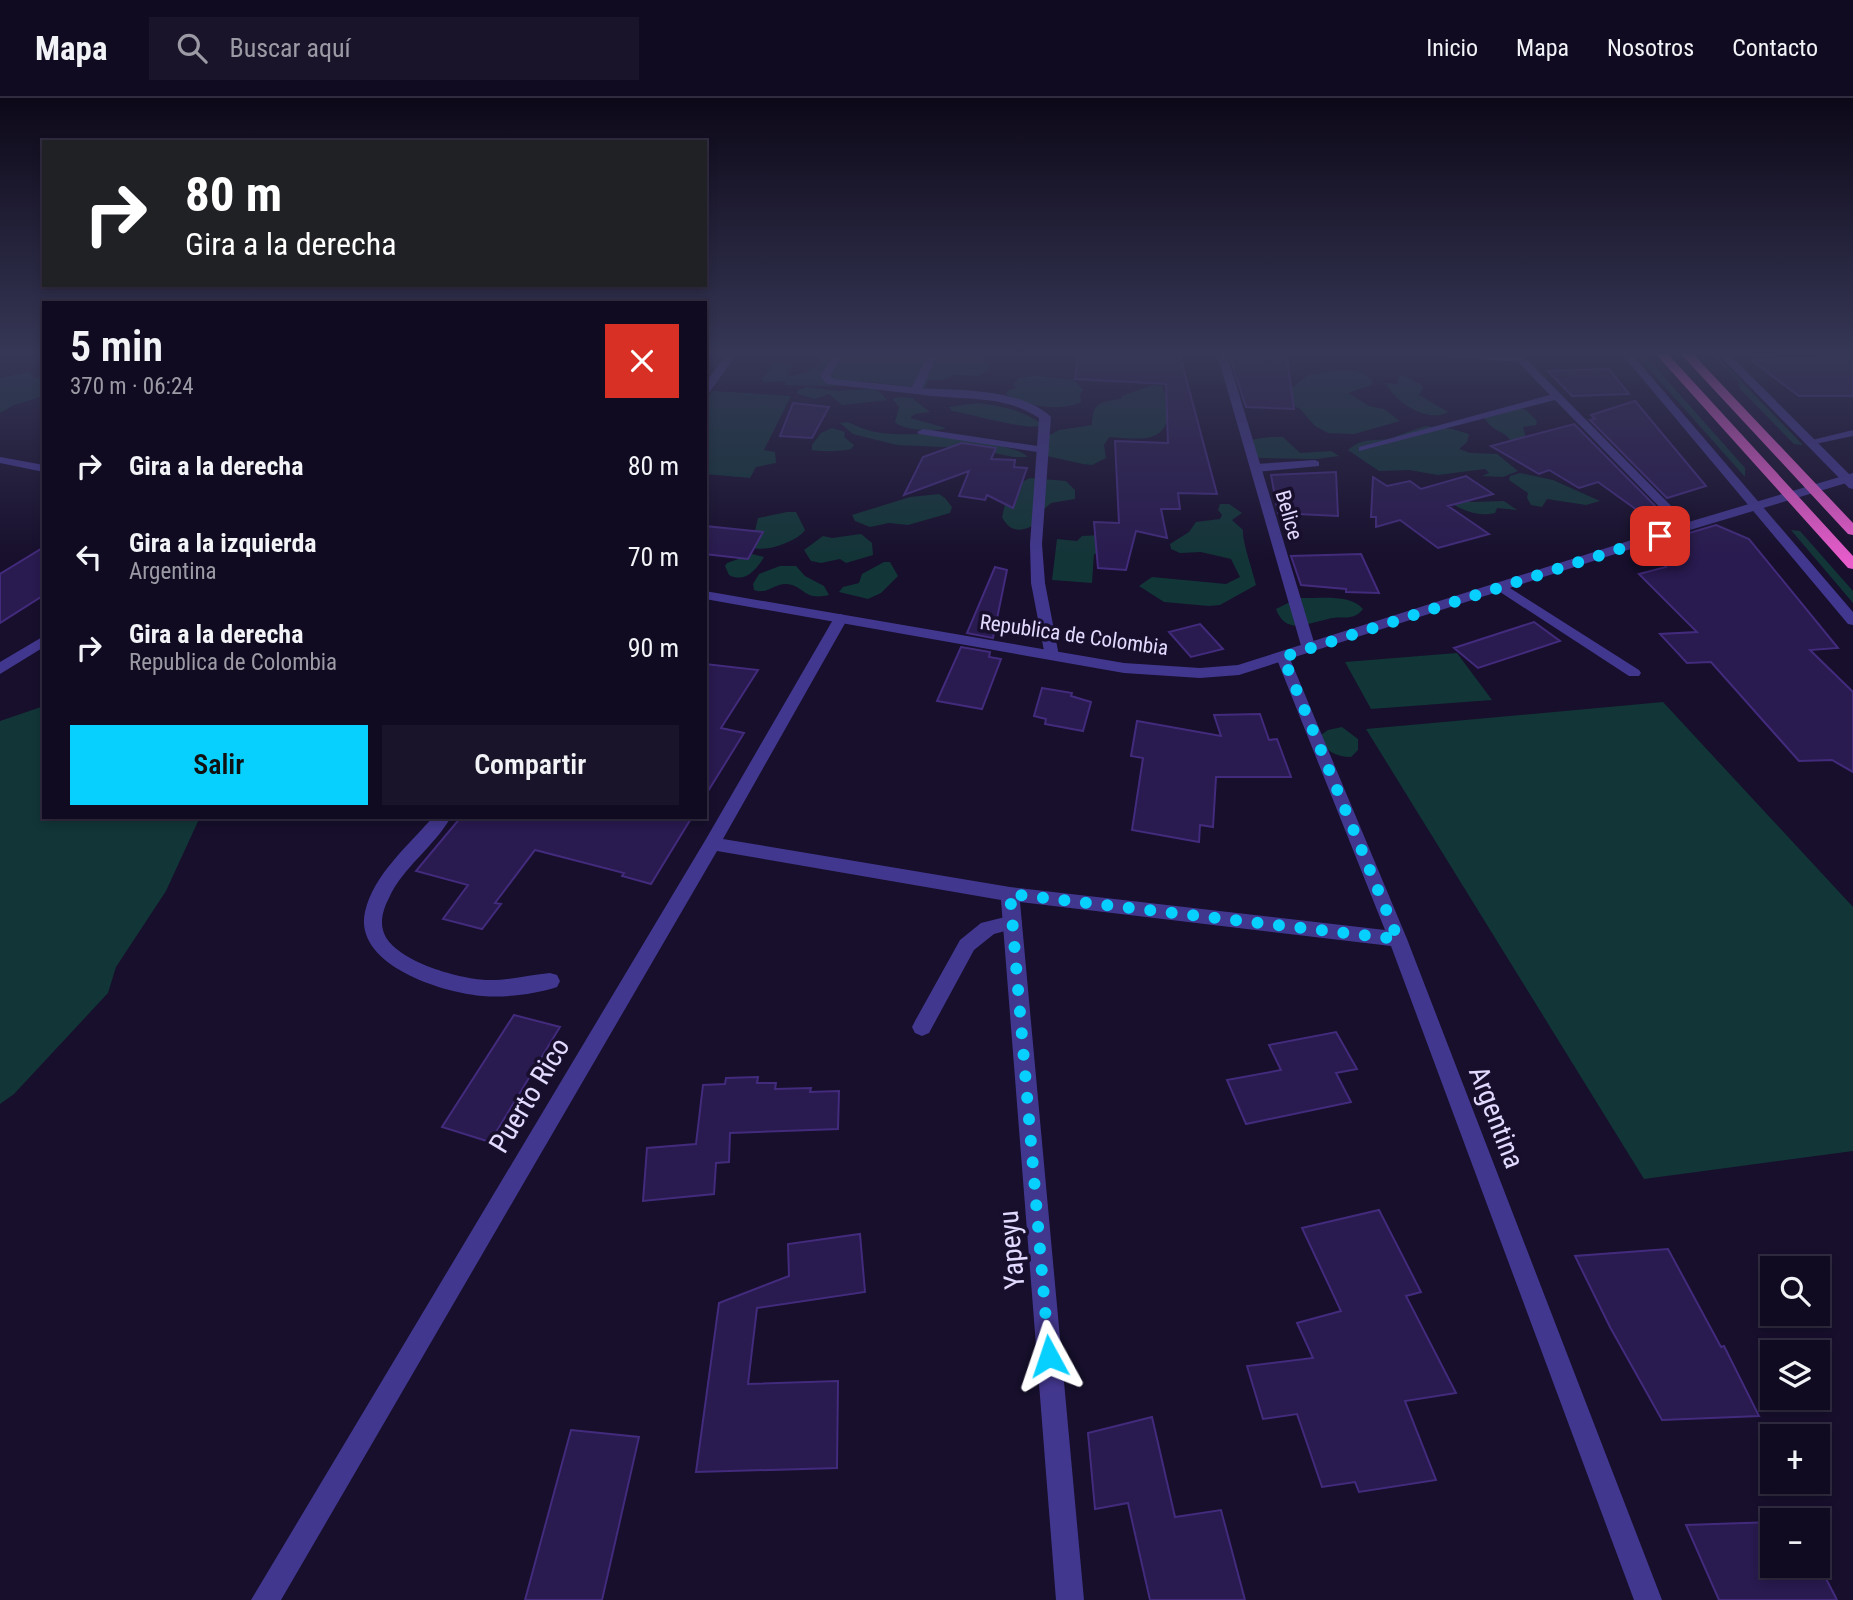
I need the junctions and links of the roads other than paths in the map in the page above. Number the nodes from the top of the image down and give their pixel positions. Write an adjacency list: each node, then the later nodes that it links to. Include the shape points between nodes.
1 (1045, 422): 13 (street)
2 (1242, 422): 16 (street, Belice)
3 (1463, 422): 12 (street)
4 (1584, 422): 22 (street)
5 (1686, 422): 21 (street)
6 (1724, 422): 20 (highway)
7 (1750, 422): 19 (highway)
8 (1790, 422): 11 (street)
9 (923, 432): 13 (street)
10 (1853, 433): 11 (street)
11 (1810, 442): 18 (street)
12 (1363, 449)
13 (1044, 450): 31 (street, via 1036,544 1038,583)
14 (0, 460): 17 (street)
15 (1315, 464): 16 (street)
16 (1256, 468): 30 (street, Belice)
17 (42, 469)
18 (1851, 480): 19 (street, Republica de Colombia)
19 (1813, 489): 20 (street, Republica de Colombia); 23 (highway)
20 (1791, 496): 21 (street, Republica de Colombia); 24 (highway)
21 (1758, 506): 22 (street, Republica de Colombia); 28 (street)
22 (1686, 527): 25 (street, Republica de Colombia)
23 (1853, 531)
24 (1853, 565)
25 (1502, 587): 30 (street, Republica de Colombia); 34 (street)
26 (707, 595): 27 (street, Republica de Colombia)
27 (841, 618): 31 (street, Republica de Colombia); 36 (street, Puerto Rico)
28 (1853, 621)
29 (42, 640): 33 (street)
30 (1309, 649): 32 (street, Republica de Colombia)
31 (1052, 656): 32 (street, Republica de Colombia, via 1124,668 1200,673 1239,670)
32 (1283, 657): 39 (street, Argentina)
33 (0, 669)
34 (1634, 673)
35 (441, 819): 40 (street, via 390,880 373,913 372,931 388,952 451,984 488,988)
36 (712, 844): 37 (street); 42 (street, Puerto Rico)
37 (1010, 894): 38 (street, Yapeyu); 39 (street)
38 (1013, 922): 41 (street, via 988,928 967,945); 43 (street, Yapeyu)
39 (1398, 939): 44 (street, Argentina)
40 (550, 981)
41 (922, 1027)
42 (265, 1600)
43 (1070, 1600)
44 (1648, 1600)

